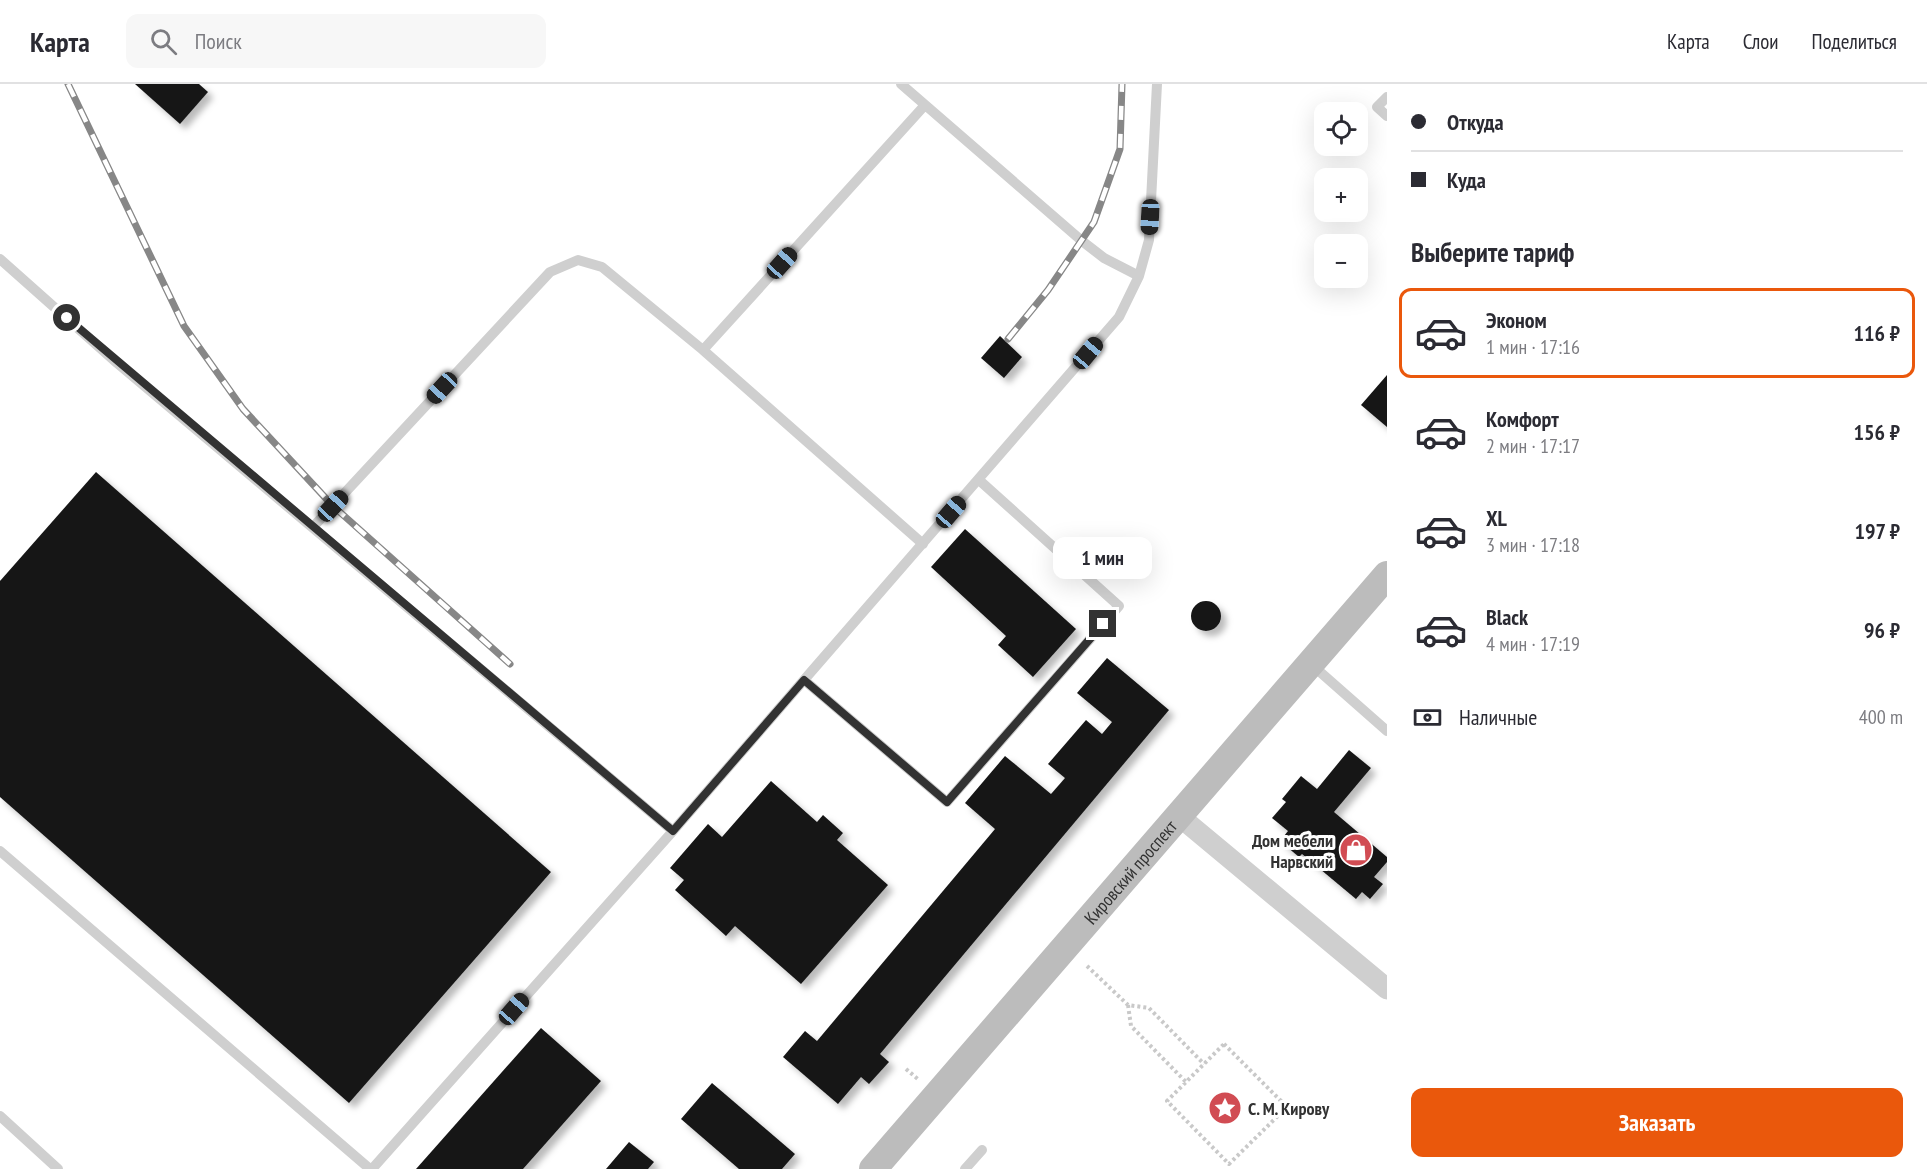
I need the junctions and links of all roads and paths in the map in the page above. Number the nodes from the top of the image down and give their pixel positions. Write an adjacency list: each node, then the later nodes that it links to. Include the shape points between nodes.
1 (901, 84): 4 (lane)
2 (1157, 84): 7 (lane, via 1149,240)
3 (1387, 97): 5 (lane, via 1377,107)
4 (925, 105): 7 (lane, via 1082,241); 8 (lane)
5 (1387, 116)
6 (0, 259): 10 (lane)
7 (1139, 276): 9 (lane, via 1119,317)
8 (703, 350): 10 (lane, via 602,267 578,260 550,272); 11 (lane)
9 (979, 480): 11 (lane); 14 (lane, via 1119,606 947,802)
10 (313, 527): 17 (lane)
11 (923, 544): 14 (lane)
12 (1385, 582): 13 (main road, Кировский проспект)
13 (1310, 664): 15 (lane); 16 (main road, Кировский проспект)
14 (804, 680): 17 (lane)
15 (1387, 731)
16 (1179, 816): 20 (street); 28 (main road, Кировский проспект)
17 (673, 831): 27 (lane)
18 (0, 851): 27 (lane)
19 (1087, 966): 21 (path)
20 (1387, 989)
21 (1128, 1005): 22 (path, via 1149,1008); 23 (path, via 1131,1026)
22 (1204, 1064): 23 (path); 23 (path, via 1224,1044 1287,1107 1229,1164 1167,1101)
23 (1186, 1082)
24 (0, 1116): 26 (lane)
25 (982, 1149): 29 (lane)
26 (58, 1169)
27 (371, 1169)
28 (873, 1169)
29 (965, 1169)

